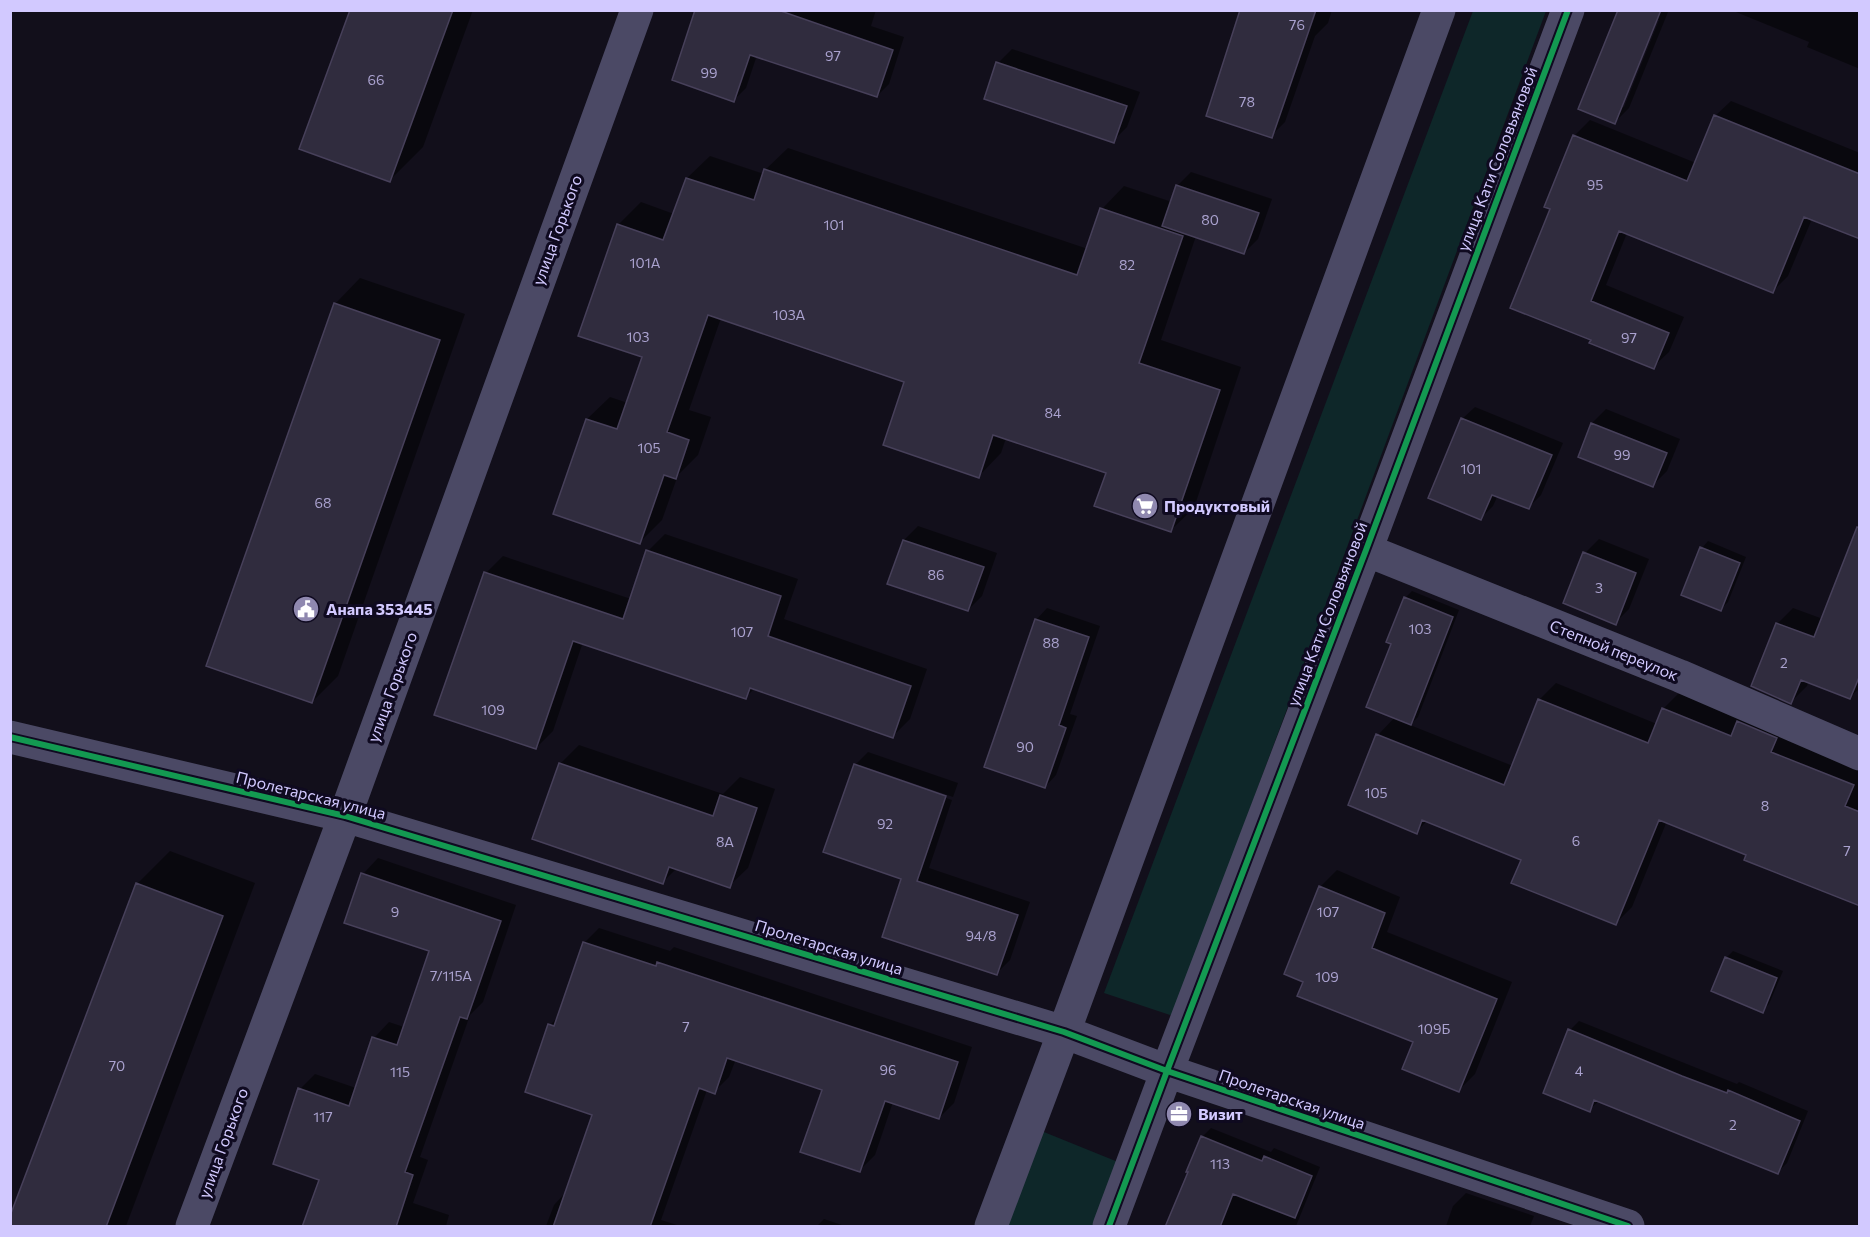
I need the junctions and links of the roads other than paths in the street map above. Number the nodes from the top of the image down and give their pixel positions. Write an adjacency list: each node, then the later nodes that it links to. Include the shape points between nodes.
1 (637, 10): 7 (street, улица Горького)
2 (1439, 10): 8 (street)
3 (1568, 10): 4 (street, улица Кати Соловьяновой)
4 (1366, 550): 6 (street, Степной переулок, via 1680,676); 9 (street, улица Кати Соловьяновой)
5 (10, 737): 7 (street, Пролетарская улица)
6 (1860, 754)
7 (345, 816): 8 (street, Пролетарская улица); 10 (street, улица Горького)
8 (1064, 1032): 9 (street, Пролетарская улица); 11 (street)
9 (1167, 1071): 12 (street, улица Кати Соловьяновой); 13 (street, Пролетарская улица)
10 (192, 1227)
11 (990, 1227)
12 (1109, 1227)
13 (1628, 1227)

